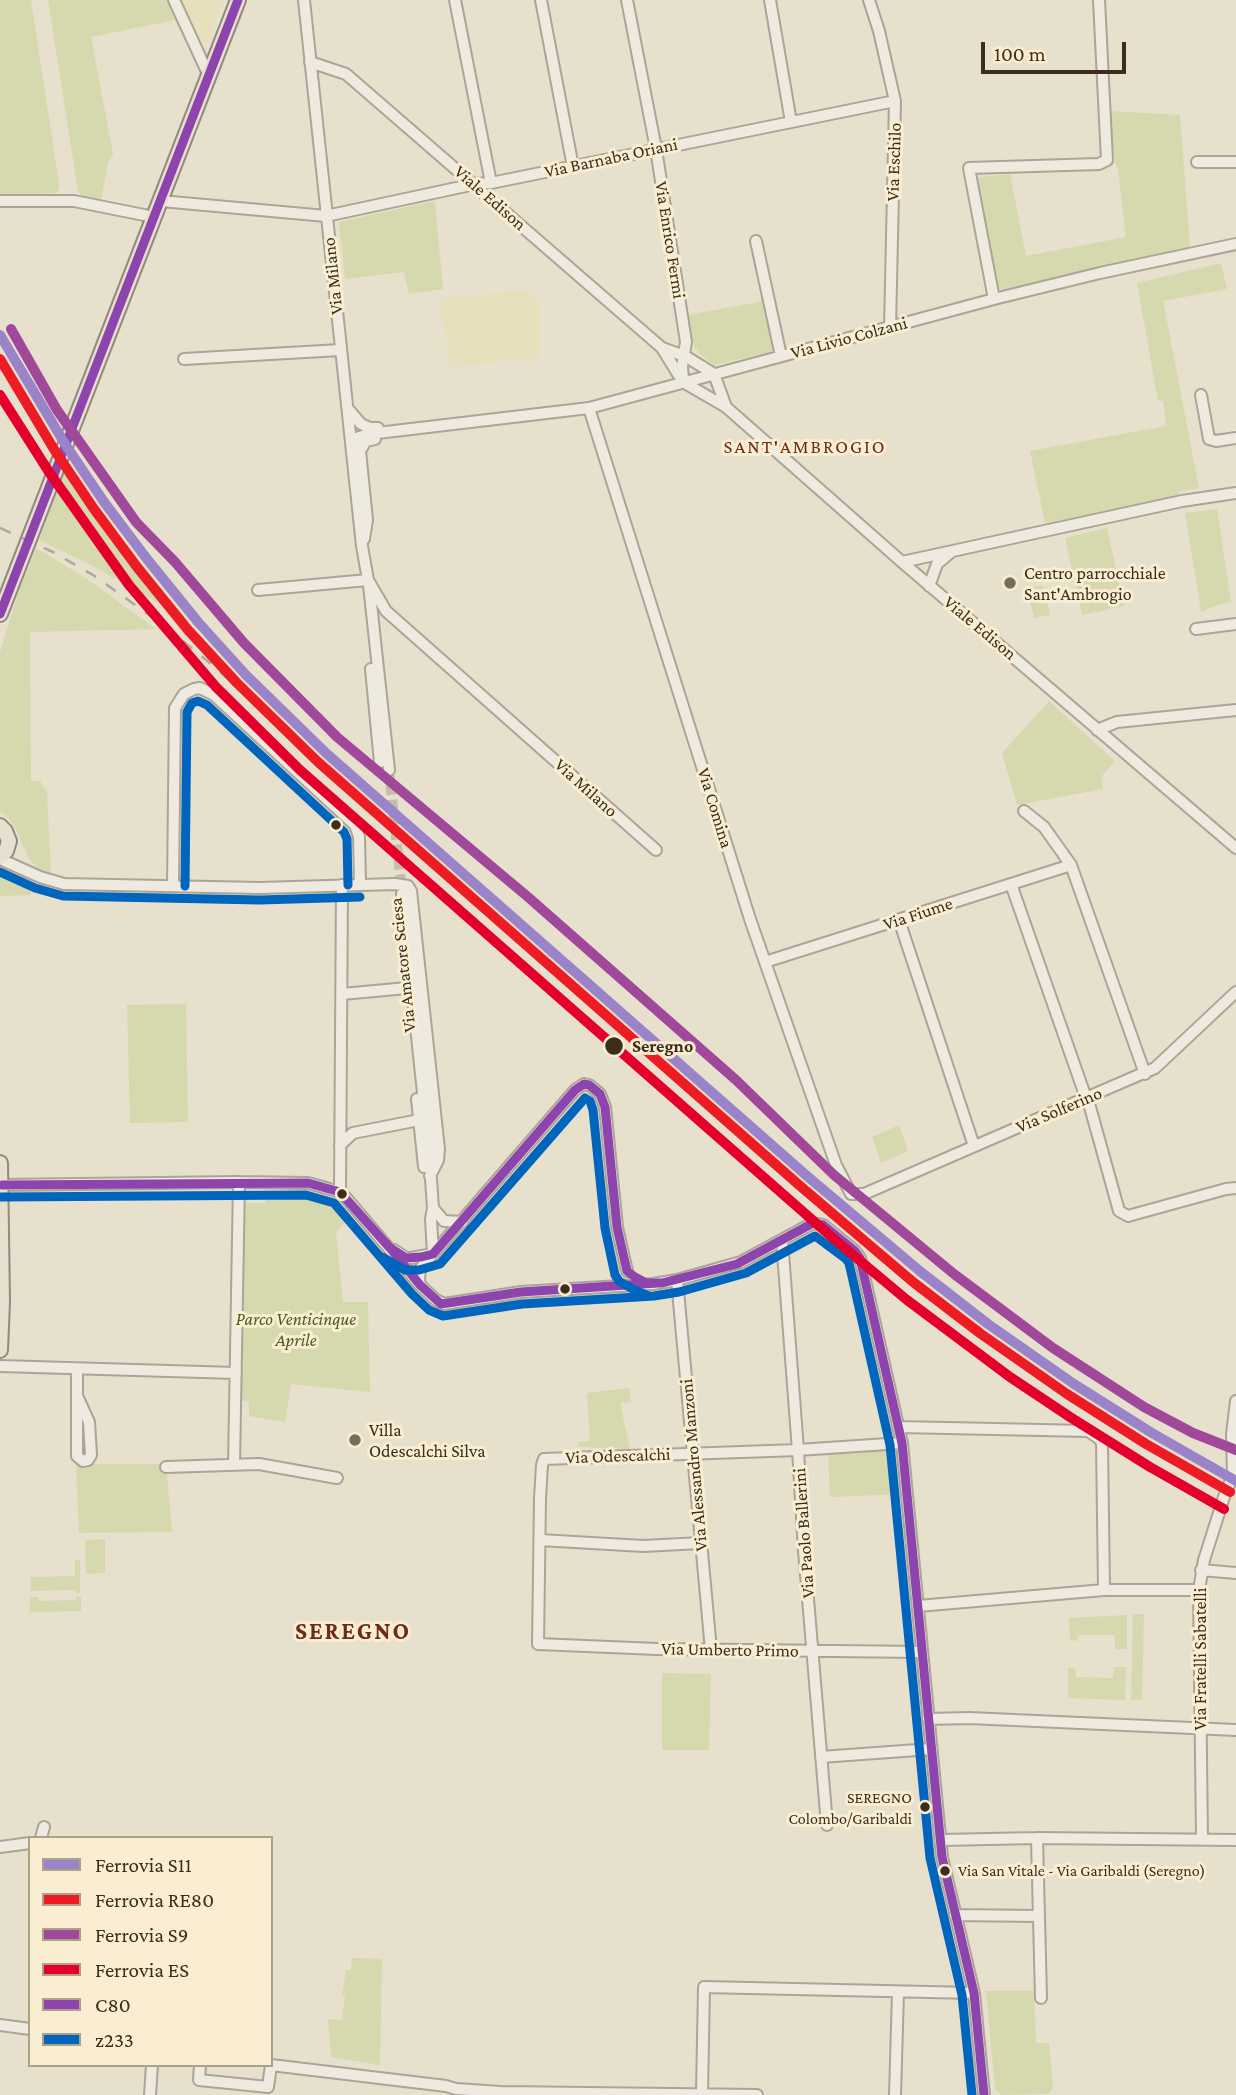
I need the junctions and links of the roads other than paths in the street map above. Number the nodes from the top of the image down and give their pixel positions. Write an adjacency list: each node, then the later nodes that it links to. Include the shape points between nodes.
1 (237, 0): 11 (main road)
2 (304, 0): 10 (street, Via Milano)
3 (455, 0): 18 (street)
4 (541, 0): 17 (street)
5 (627, 0): 14 (street, Via Enrico Fermi)
6 (770, 0): 13 (street)
7 (869, 0): 12 (street, Via Eschilo)
8 (1099, 0): 26 (street, via 1107,160 1099,164 969,168)
9 (175, 3): 11 (street)
10 (310, 62): 19 (street, Viale Edison, via 346,75); 22 (street, Via Milano)
11 (209, 76): 21 (main road)
12 (895, 101): 13 (street, Via Barnaba Oriani); 27 (street, Via Eschilo)
13 (790, 122): 14 (street, Via Barnaba Oriani)
14 (656, 149): 17 (street, Via Barnaba Oriani); 30 (street, Via Enrico Fermi, via 687,342)
15 (1197, 162): 16 (street)
16 (1236, 162)
17 (573, 167): 18 (street, Via Barnaba Oriani)
18 (491, 183): 19 (street, Via Barnaba Oriani)
19 (475, 184): 22 (street, Via Barnaba Oriani); 28 (street, Viale Edison)
20 (0, 201): 23 (street, via 74,201)
21 (161, 201): 22 (street, Via Barnaba Oriani); 23 (main road)
22 (326, 216): 29 (street, Via Milano)
23 (154, 217): 51 (main road)
24 (756, 241): 31 (street)
25 (1236, 244): 26 (street, Via Livio Colzani)
26 (994, 299): 27 (street, Via Livio Colzani)
27 (890, 328): 31 (street, Via Livio Colzani)
28 (662, 348): 30 (street, Viale Edison); 34 (street, Viale Edison)
29 (340, 350): 32 (street); 36 (street, Via Milano)
30 (685, 356): 33 (street); 34 (street, Via Enrico Fermi)
31 (781, 356): 33 (street, Via Livio Colzani)
32 (184, 359)
33 (714, 374): 34 (street, Via Livio Colzani); 37 (street)
34 (683, 382): 37 (street); 38 (street, Via Livio Colzani)
35 (1201, 395): 43 (street, via 1209,439)
36 (346, 401): 39 (street, Via Milano); 41 (street, Via Livio Colzani, via 354,418 370,428)
37 (726, 407): 47 (street, Viale Edison)
38 (589, 408): 40 (street, Via Livio Colzani); 72 (street, Via Comina)
39 (348, 419): 42 (street, via 353,432); 44 (street, Via Milano)
40 (460, 423): 41 (street, Via Livio Colzani); 44 (street, Via Livio Colzani, via 368,440)
41 (436, 425): 42 (street, Via Livio Colzani)
42 (364, 435): 44 (street, via 354,440)
43 (1236, 438)
44 (356, 452): 48 (street, Via Milano)
45 (1236, 493): 46 (street)
46 (955, 550): 47 (street); 49 (street, via 937,564)
47 (902, 562): 49 (street, Viale Edison)
48 (368, 580): 50 (street); 56 (street); 61 (street, Via Milano, via 386,611)
49 (929, 586): 55 (street, Viale Edison)
50 (258, 590)
51 (0, 614)
52 (1236, 624): 53 (street)
53 (1196, 629)
54 (1236, 710): 55 (street, via 1117,722)
55 (1097, 730): 60 (street, Viale Edison)
56 (385, 766)
57 (1024, 811): 63 (street, via 1044,827)
58 (0, 826): 59 (main road)
59 (9, 841): 62 (main road); 64 (street)
60 (1236, 848)
61 (656, 850)
62 (0, 858): 64 (street)
63 (1071, 865): 66 (street, Via Fiume); 76 (street)
64 (28, 872): 69 (street, via 64,884)
65 (395, 884): 68 (street); 73 (street, Via Amatore Sciesa); 82 (street, Via Amatore Sciesa, via 411,891 439,1149)
66 (1011, 884): 71 (street, Via Fiume); 77 (street)
67 (342, 885): 68 (street); 69 (street); 75 (street)
68 (360, 885): 69 (street, via 355,825 214,695 200,688 184,694 175,708)
69 (173, 886)
70 (402, 894): 82 (street, Via Amatore Sciesa)
71 (899, 920): 72 (street, Via Fiume); 80 (street)
72 (765, 962): 87 (street, Via Comina, via 836,1165 851,1194)
73 (407, 988): 75 (street); 78 (street, Via Amatore Sciesa)
74 (1236, 992): 76 (street, Via Solferino)
75 (342, 994): 79 (street)
76 (1145, 1074): 77 (street, Via Solferino)
77 (1086, 1098): 80 (street, Via Solferino); 85 (street, via 1123,1214)
78 (419, 1120): 79 (street, via 353,1133); 82 (street, Via Amatore Sciesa, via 424,1166)
79 (340, 1145): 86 (street)
80 (975, 1146): 87 (street, Via Solferino)
81 (0, 1163): 84 (main road)
82 (430, 1179): 88 (street, Via Amatore Sciesa)
83 (239, 1182): 84 (street); 86 (street, via 308,1184); 101 (street)
84 (1, 1185): 98 (main road)
85 (1231, 1189)
86 (340, 1192): 91 (street)
87 (860, 1196)
88 (433, 1208): 89 (street, via 444,1221); 92 (street, Via Amatore Sciesa)
89 (462, 1222): 92 (street); 93 (street, via 575,1090 589,1085 606,1107 617,1227)
90 (782, 1240): 94 (street, via 737,1264); 104 (street, via 810,1224 823,1225 860,1258); 106 (street, Via Paolo Ballerini)
91 (389, 1247): 92 (street, via 407,1258); 96 (street)
92 (433, 1254): 96 (street, via 421,1269)
93 (627, 1271): 95 (street); 97 (street, via 623,1281)
94 (677, 1280): 95 (street); 107 (street, Via Alessandro Manzoni)
95 (653, 1284): 97 (street)
96 (420, 1285): 97 (street, via 441,1304)
97 (614, 1285)
98 (0, 1350)
99 (0, 1366): 100 (street)
100 (77, 1369): 101 (street); 102 (street)
101 (236, 1373): 108 (street)
102 (78, 1398): 102 (street, via 77,1456 83,1461 91,1455 91,1438)
103 (1236, 1401): 110 (street, via 1232,1434)
104 (899, 1427): 105 (street); 116 (street, via 1088,1431 1097,1437 1102,1441)
105 (902, 1443): 106 (street, Via Odescalchi); 118 (street)
106 (798, 1450): 107 (street, Via Odescalchi); 120 (street, Via Paolo Ballerini)
107 (694, 1454): 112 (street, Via Odescalchi, via 544,1459); 113 (street, Via Alessandro Manzoni)
108 (234, 1465): 109 (street); 111 (street, via 259,1464)
109 (166, 1467)
110 (1235, 1471): 114 (street, Via Fratelli Sabatelli)
111 (337, 1478)
112 (540, 1541): 113 (street); 119 (street, Via Umberto Primo, via 538,1644)
113 (701, 1544): 119 (street, Via Alessandro Manzoni)
114 (1201, 1570): 115 (street); 117 (street, Via Fratelli Sabatelli)
115 (1236, 1573)
116 (1104, 1590): 117 (street); 118 (street)
117 (1199, 1590): 123 (street, Via Fratelli Sabatelli)
118 (918, 1606): 121 (street)
119 (711, 1650): 120 (street, Via Umberto Primo)
120 (813, 1652): 121 (street, Via Umberto Primo); 126 (street, Via Paolo Ballerini)
121 (922, 1652): 122 (street)
122 (928, 1719): 123 (street); 125 (street)
123 (1201, 1727): 124 (street); 129 (street, Via Fratelli Sabatelli)
124 (1236, 1730)
125 (931, 1749): 126 (street); 130 (street)
126 (821, 1757): 127 (street, Via Paolo Ballerini)
127 (827, 1825)
128 (1037, 1838): 129 (street); 130 (street); 135 (street)
129 (1202, 1839): 131 (street)
130 (940, 1840): 134 (street)
131 (1236, 1840)
132 (28, 1843): 133 (street)
133 (0, 1847)
134 (955, 1915): 135 (street); 137 (street)
135 (1038, 1916): 138 (street)
136 (898, 1992): 137 (street); 146 (street, via 704,1987); 150 (street)
137 (974, 1993): 151 (street)
138 (1041, 1998)
139 (0, 2025): 140 (street)
140 (28, 2029)
141 (273, 2064): 145 (street)
142 (152, 2067): 148 (street)
143 (200, 2067): 144 (street, via 200,2080 268,2087)
144 (271, 2067)
145 (446, 2090): 147 (street)
146 (702, 2093): 147 (street); 149 (street)
147 (638, 2094)
148 (150, 2095)
149 (757, 2095)
150 (895, 2095)
151 (984, 2095)

